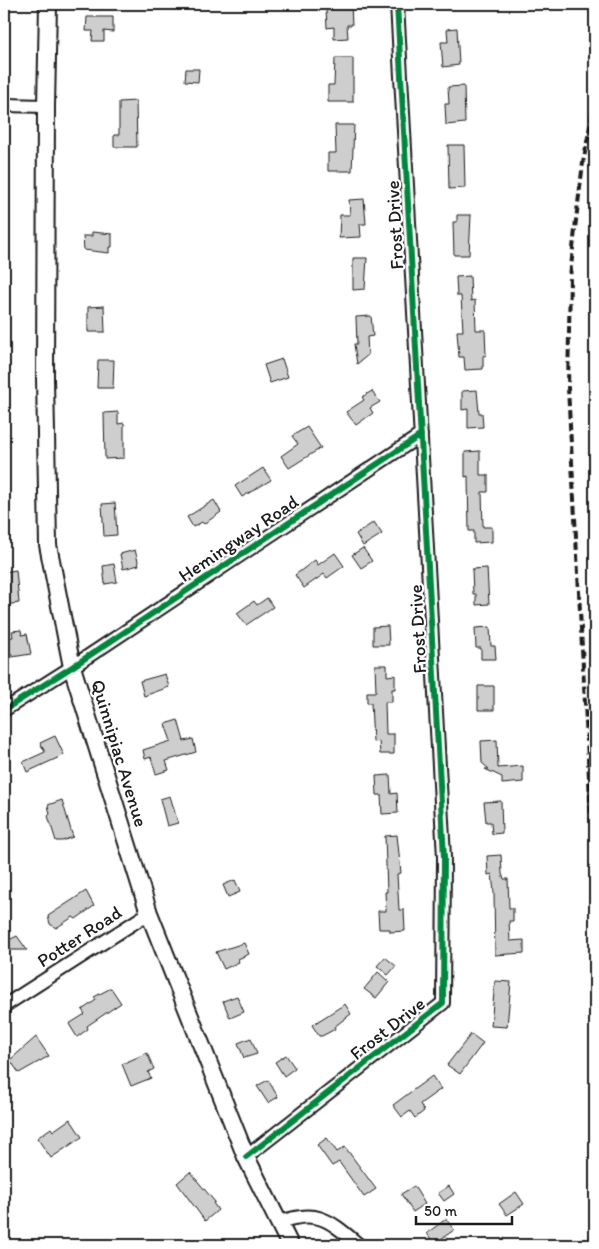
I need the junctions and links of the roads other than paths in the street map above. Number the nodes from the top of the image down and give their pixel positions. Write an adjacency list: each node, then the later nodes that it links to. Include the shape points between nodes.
1 (48, 4): 4 (main road, Quinnipiac Avenue)
2 (397, 4): 5 (street, Frost Drive)
3 (4, 106): 4 (street)
4 (46, 106): 6 (main road, Quinnipiac Avenue, via 48,545)
5 (421, 435): 6 (street, Hemingway Road); 10 (street, Frost Drive, via 444,857 443,1003)
6 (72, 667): 7 (street, Hemingway Road); 8 (main road, Quinnipiac Avenue)
7 (4, 710)
8 (149, 913): 9 (street, Potter Road); 10 (main road, Quinnipiac Avenue)
9 (4, 1006)
10 (246, 1157): 11 (main road, Quinnipiac Avenue)
11 (278, 1222): 12 (main road, Quinnipiac Avenue); 13 (street, via 304,1215 318,1217)
12 (290, 1245)
13 (359, 1245)

